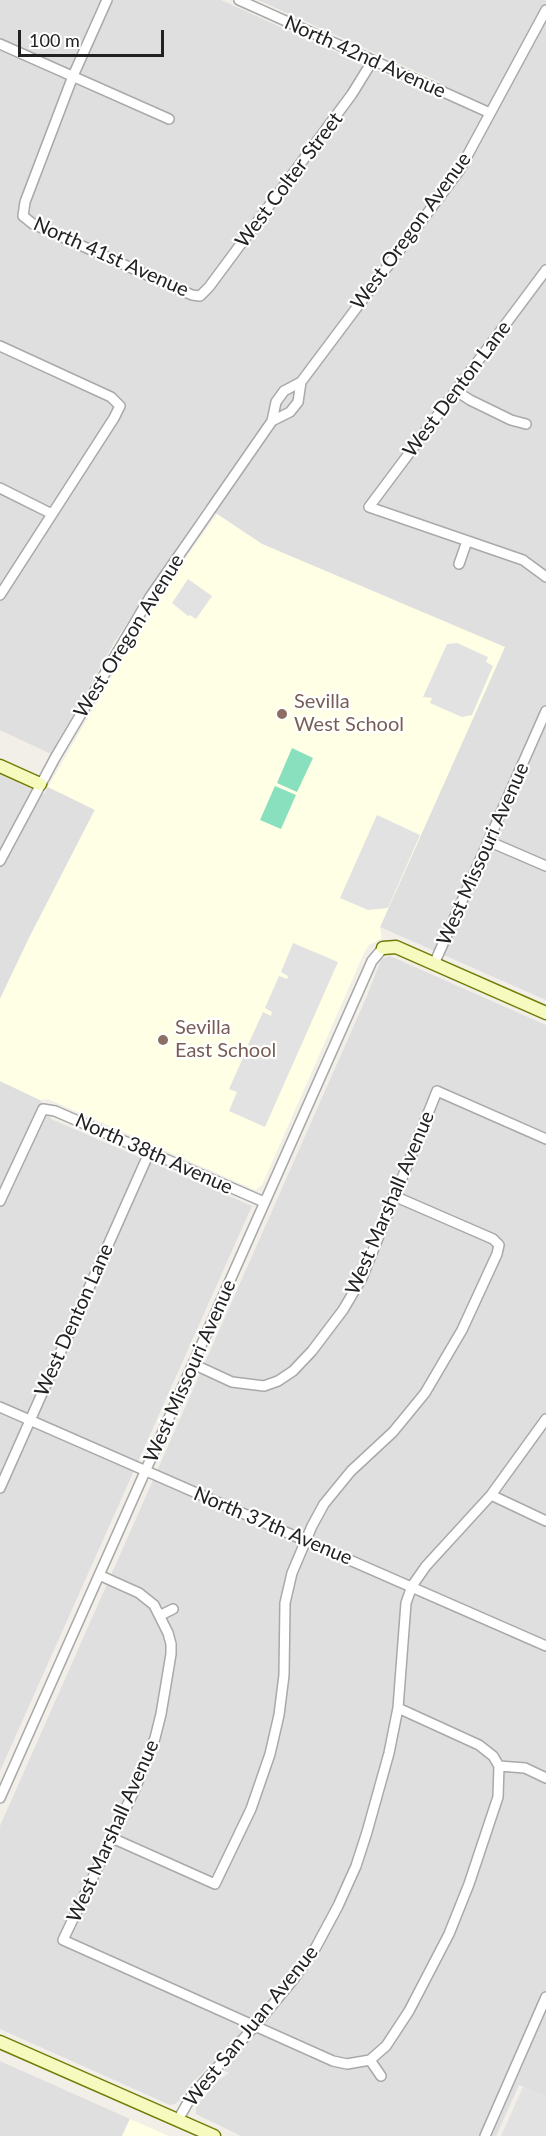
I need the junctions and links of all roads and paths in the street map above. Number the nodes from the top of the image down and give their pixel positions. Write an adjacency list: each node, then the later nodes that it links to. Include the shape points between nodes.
1 (107, 0): 6 (street)
2 (239, 0): 5 (street, North 42nd Avenue)
3 (546, 10): 7 (street, West Oregon Avenue)
4 (0, 44): 6 (street)
5 (373, 60): 7 (street, North 42nd Avenue); 11 (street, West Colter Street, via 352,94)
6 (73, 76): 8 (street); 11 (street, North 41st Avenue, via 23,216 33,224)
7 (490, 113): 13 (street, West Oregon Avenue, via 459,171)
8 (169, 119)
9 (546, 270): 10 (street, West Denton Lane)
10 (541, 285): 14 (street, West Denton Lane)
11 (200, 296)
12 (0, 346): 18 (street, via 111,397 120,406)
13 (301, 381): 15 (street, West Oregon Avenue, via 284,391 276,402); 15 (street, West Oregon Avenue, via 298,402 290,412)
14 (456, 391): 16 (street); 19 (street, West Denton Lane, via 369,507)
15 (272, 421): 26 (street, West Oregon Avenue, via 150,597)
16 (526, 424)
17 (0, 488): 18 (street)
18 (52, 514): 22 (street)
19 (467, 541): 20 (street); 21 (street, via 523,560)
20 (459, 564)
21 (546, 577)
22 (0, 595)
23 (546, 711): 24 (street, West Missouri Avenue)
24 (543, 726): 27 (street, West Missouri Avenue)
25 (0, 766): 26 (main road)
26 (40, 784): 28 (street, West Oregon Avenue)
27 (488, 841): 29 (street); 31 (street, West Missouri Avenue)
28 (0, 861)
29 (546, 867)
30 (383, 948): 31 (main road, via 396,947); 37 (street, West Missouri Avenue, via 372,961)
31 (434, 964): 32 (main road)
32 (546, 1013)
33 (546, 1139): 35 (street, West Marshall Avenue, via 437,1091)
34 (149, 1153): 36 (street, North 38th Avenue, via 43,1109); 37 (street, North 38th Avenue); 43 (street, West Denton Lane)
35 (394, 1196): 39 (street, West Marshall Avenue, via 362,1278 343,1310 293,1371); 48 (street, via 499,1245 462,1330 425,1393 324,1504)
36 (0, 1201)
37 (264, 1202): 38 (street, West Missouri Avenue)
38 (193, 1364): 39 (street, via 232,1382); 44 (street, West Missouri Avenue)
39 (264, 1386): 40 (street)
40 (266, 1398)
41 (0, 1407): 43 (street, North 37th Avenue)
42 (546, 1419): 46 (street, West San Juan Avenue)
43 (30, 1420): 44 (street, North 37th Avenue); 45 (street, West Denton Lane)
44 (146, 1470): 48 (street, North 37th Avenue); 49 (street, West Missouri Avenue)
45 (0, 1488)
46 (491, 1495): 47 (street); 50 (street, West San Juan Avenue)
47 (546, 1521)
48 (306, 1539): 50 (street, North 37th Avenue); 58 (street, via 285,1603 284,1675 270,1754 251,1809 215,1884)
49 (99, 1575): 52 (street, West Marshall Avenue, via 139,1593); 57 (street, West Missouri Avenue)
50 (412, 1586): 53 (street, North 37th Avenue); 54 (street, West San Juan Avenue, via 405,1615)
51 (173, 1608): 52 (street)
52 (161, 1615): 58 (street, West Marshall Avenue, via 171,1644 161,1714 145,1764)
53 (546, 1646)
54 (398, 1708): 55 (street, via 479,1745); 60 (street, West San Juan Avenue, via 377,1800 356,1866 316,1947)
55 (499, 1766): 56 (street, via 525,1768); 62 (street, via 498,1797 449,1934 409,2011 386,2046)
56 (546, 1778)
57 (0, 1798)
58 (112, 1838): 60 (street, West Marshall Avenue, via 63,1940)
59 (546, 1997): 66 (street)
60 (255, 2026): 62 (street, via 333,2061 347,2064); 64 (street, West San Juan Avenue, via 192,2095)
61 (0, 2042): 64 (main road)
62 (370, 2060): 63 (street)
63 (381, 2076)
64 (178, 2120): 65 (main road)
65 (214, 2136)
66 (485, 2136)

